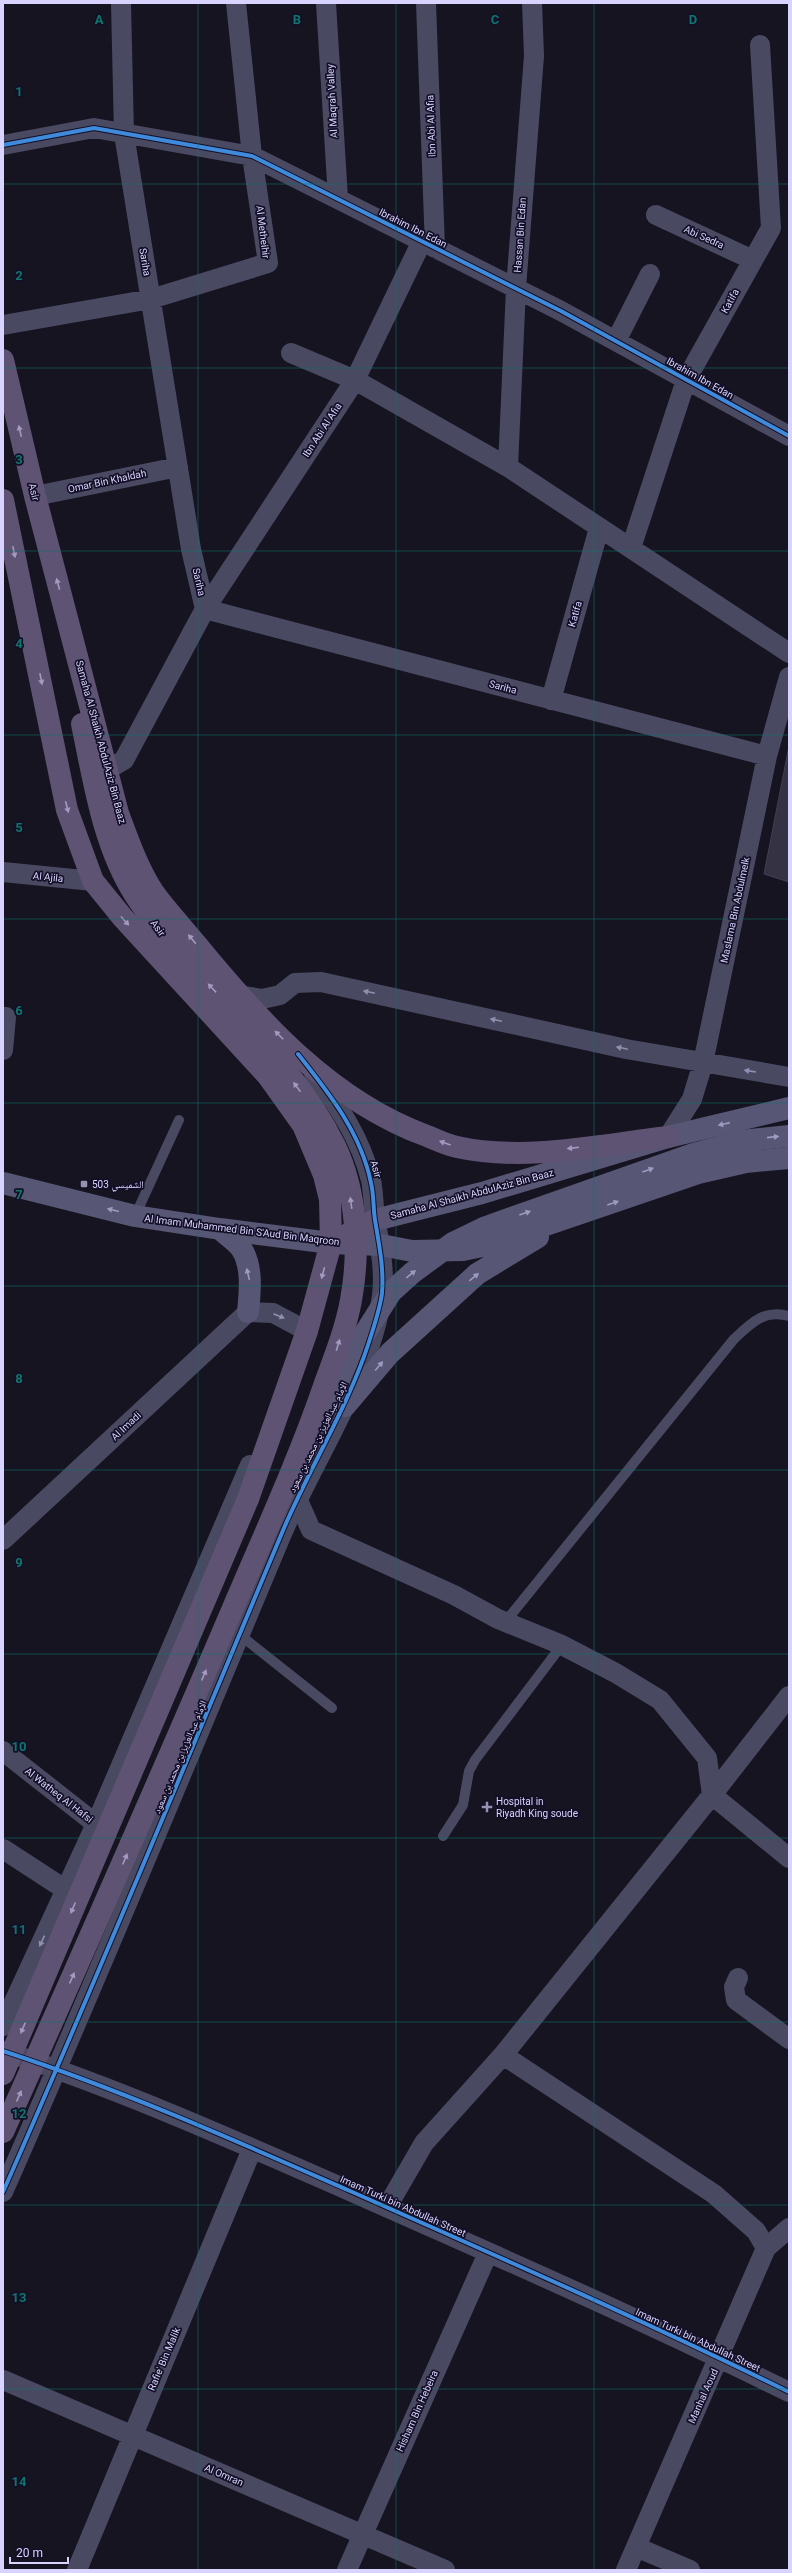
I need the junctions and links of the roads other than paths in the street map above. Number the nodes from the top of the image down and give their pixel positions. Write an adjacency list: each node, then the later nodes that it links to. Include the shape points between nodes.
1 (121, 3): 7 (street, Sariha)
2 (236, 3): 9 (street, Al Metheihir)
3 (326, 3): 10 (street, Al Maqrah Valley)
4 (426, 3): 12 (street, Ibn Abi Al Afia)
5 (532, 3): 15 (street, Hassan Bin Edan, via 534,56)
6 (760, 45): 13 (street, Katifa, via 771,228)
7 (124, 134): 8 (street, Ibrahim Ibn Edan, via 94,128); 9 (street, Ibrahim Ibn Edan); 16 (street, Sariha)
8 (3, 145)
9 (252, 156): 10 (street, Ibrahim Ibn Edan); 16 (street, Al Metheihir, via 268,263)
10 (338, 199): 12 (street, Ibrahim Ibn Edan)
11 (656, 216): 13 (street, Abi Sedra)
12 (429, 245): 15 (street, Ibrahim Ibn Edan); 21 (street, Ibn Abi Al Afia)
13 (753, 260): 22 (street, Katifa)
14 (650, 274): 18 (street)
15 (516, 288): 18 (street, Ibrahim Ibn Edan); 25 (street, Hassan Bin Edan)
16 (151, 299): 17 (street, Al Metheihir); 24 (street, Sariha)
17 (3, 325)
18 (616, 341): 22 (street, Ibrahim Ibn Edan)
19 (291, 353): 21 (street)
20 (3, 360): 26 (main road, Asir, one-way to 20)
21 (354, 380): 25 (street); 30 (street, Ibn Abi Al Afia)
22 (686, 380): 23 (street, Ibrahim Ibn Edan); 29 (street, Katifa)
23 (789, 436)
24 (178, 467): 26 (street, Omar Bin Khaldah); 30 (street, Sariha, via 191,548)
25 (508, 467): 28 (street)
26 (35, 496): 31 (main road, Asir, one-way to 26)
27 (3, 500): 38 (main road, one-way to 38, via 68,810)
28 (600, 528): 29 (street); 34 (street, Katifa)
29 (631, 548): 32 (street)
30 (205, 609): 34 (street, Sariha); 36 (street, Ibn Abi Al Afia, via 124,760)
31 (68, 622): 36 (main road, Samaha Al Shaikh AbdulAziz Bin Baaz); 62 (main road, Asir, one-way to 31, bridge, via 350,1304 355,1269 354,1222 348,1183 335,1146 298,1088 262,1042 163,935 133,892 106,830 82,724)
32 (789, 652)
33 (788, 687): 35 (street, Maslama Bin Abdulmelk)
34 (551, 700): 35 (street, Sariha)
35 (767, 756): 43 (street, Maslama Bin Abdulmelk)
36 (107, 770): 39 (main road, Samaha Al Shaikh AbdulAziz Bin Baaz, one-way to 36, via 154,892 134,854 118,812)
37 (3, 872): 38 (street, Al Ajila)
38 (93, 881): 55 (main road, one-way to 55, via 123,918 268,1076 303,1124 324,1175 330,1199)
39 (238, 995): 42 (main road, Samaha Al Shaikh AbdulAziz Bin Baaz, one-way to 39); 43 (street, one-way to 39, via 626,1049 321,982 295,983 280,995 262,999)
40 (3, 1017): 41 (street, via 6,1017)
41 (3, 1050)
42 (298, 1054): 48 (main road, Samaha Al Shaikh AbdulAziz Bin Baaz, one-way to 42, via 554,1151 509,1152 456,1147 398,1126 333,1085); 53 (street, Asir, via 331,1096 349,1124 364,1156 372,1184)
43 (703, 1063): 44 (street, one-way to 43); 48 (street, Maslama Bin Abdulmelk, via 692,1100)
44 (789, 1077)
45 (789, 1108): 48 (street, Samaha Al Shaikh AbdulAziz Bin Baaz, one-way to 48)
46 (179, 1120): 51 (lane)
47 (789, 1136): 62 (street, one-way to 47, bridge, via 351,1355 391,1292 452,1243 486,1227 693,1154 741,1141)
48 (668, 1137): 53 (street, Samaha Al Shaikh AbdulAziz Bin Baaz, via 482,1193)
49 (789, 1158): 52 (street, one-way to 49, via 698,1173 746,1162)
50 (3, 1182): 51 (street, Al Imam Muhammed Bin S'Aud Bin Maqroon, one-way to 50)
51 (135, 1216): 54 (street, Al Imam Muhammed Bin S'Aud Bin Maqroon)
52 (576, 1216): 56 (street, Al Imam Muhammed Bin S'Aud Bin Maqroon, via 464,1250 412,1251); 61 (street, one-way to 52, via 390,1353 477,1274)
53 (375, 1220): 55 (main road, Samaha Al Shaikh AbdulAziz Bin Baaz); 56 (street, Asir)
54 (220, 1229): 55 (street, Al Imam Muhammed Bin S'Aud Bin Maqroon); 57 (street, one-way to 54, via 250,1283 241,1248)
55 (331, 1243): 56 (street, Al Imam Muhammed Bin S'Aud Bin Maqroon); 60 (main road, one-way to 60)
56 (381, 1245): 59 (street, Asir, via 382,1294)
57 (248, 1312): 60 (street, one-way to 60, via 273,1313); 64 (street, Al Imadi)
58 (789, 1316): 65 (lane, via 765,1315 753,1321 734,1339)
59 (373, 1329): 61 (street, الإمام عبدالعزيز بن محمد بن سعود)
60 (307, 1331): 72 (street); 83 (main road, one-way to 83, bridge, via 248,1499)
61 (345, 1406): 63 (street, الإمام عبدالعزيز بن محمد بن سعود)
62 (308, 1435): 84 (main road, الإمام عبدالعزيز بن محمد بن سعود, one-way to 62, bridge, via 106,1903)
63 (297, 1498): 65 (street, via 311,1530); 66 (street, الإمام عبدالعزيز بن محمد بن سعود)
64 (3, 1540)
65 (506, 1621): 67 (street)
66 (240, 1635): 69 (lane); 82 (street, الإمام عبدالعزيز بن محمد بن سعود)
67 (562, 1645): 71 (street, via 660,1700 707,1758); 73 (lane, via 475,1760 469,1771 463,1805)
68 (789, 1696): 71 (street)
69 (332, 1708)
70 (3, 1751): 72 (street, Al Watheq Al Hafsi)
71 (712, 1795): 75 (street); 81 (street)
72 (96, 1824): 76 (street)
73 (442, 1836)
74 (3, 1849): 76 (street)
75 (789, 1858)
76 (62, 1898): 78 (street, one-way to 78)
77 (738, 1978): 79 (street, via 734,1987 736,2000)
78 (3, 2026)
79 (789, 2039)
80 (3, 2051): 82 (street, Imam Turki bin Abdullah Street)
81 (503, 2055): 87 (street, via 424,2143); 89 (street, via 714,2194 756,2231)
82 (58, 2069): 85 (street, Imam Turki bin Abdullah Street); 86 (street, الإمام عبدالعزيز بن محمد بن سعود)
83 (3, 2074)
84 (3, 2132)
85 (252, 2148): 87 (street, Imam Turki bin Abdullah Street); 94 (street, Rafie' Bin Malik)
86 (3, 2192)
87 (387, 2207): 90 (street, Imam Turki bin Abdullah Street)
88 (789, 2228): 89 (street, Manhal Aoud)
89 (766, 2248): 91 (street, Manhal Aoud)
90 (488, 2253): 91 (street, Imam Turki bin Abdullah Street); 95 (street, Hisham Bin Hebeira)
91 (720, 2358): 93 (street, Imam Turki bin Abdullah Street); 96 (street, Manhal Aoud)
92 (3, 2380): 94 (street, Al Omran)
93 (789, 2392)
94 (132, 2436): 95 (street, Al Omran); 97 (street, Rafie' Bin Malik)
95 (361, 2534): 98 (street, Hisham Bin Hebeira); 99 (street, Al Omran)
96 (636, 2547): 100 (street, Manhal Aoud); 101 (street)
97 (77, 2570)
98 (346, 2570)
99 (445, 2570)
100 (626, 2570)
101 (690, 2570)

